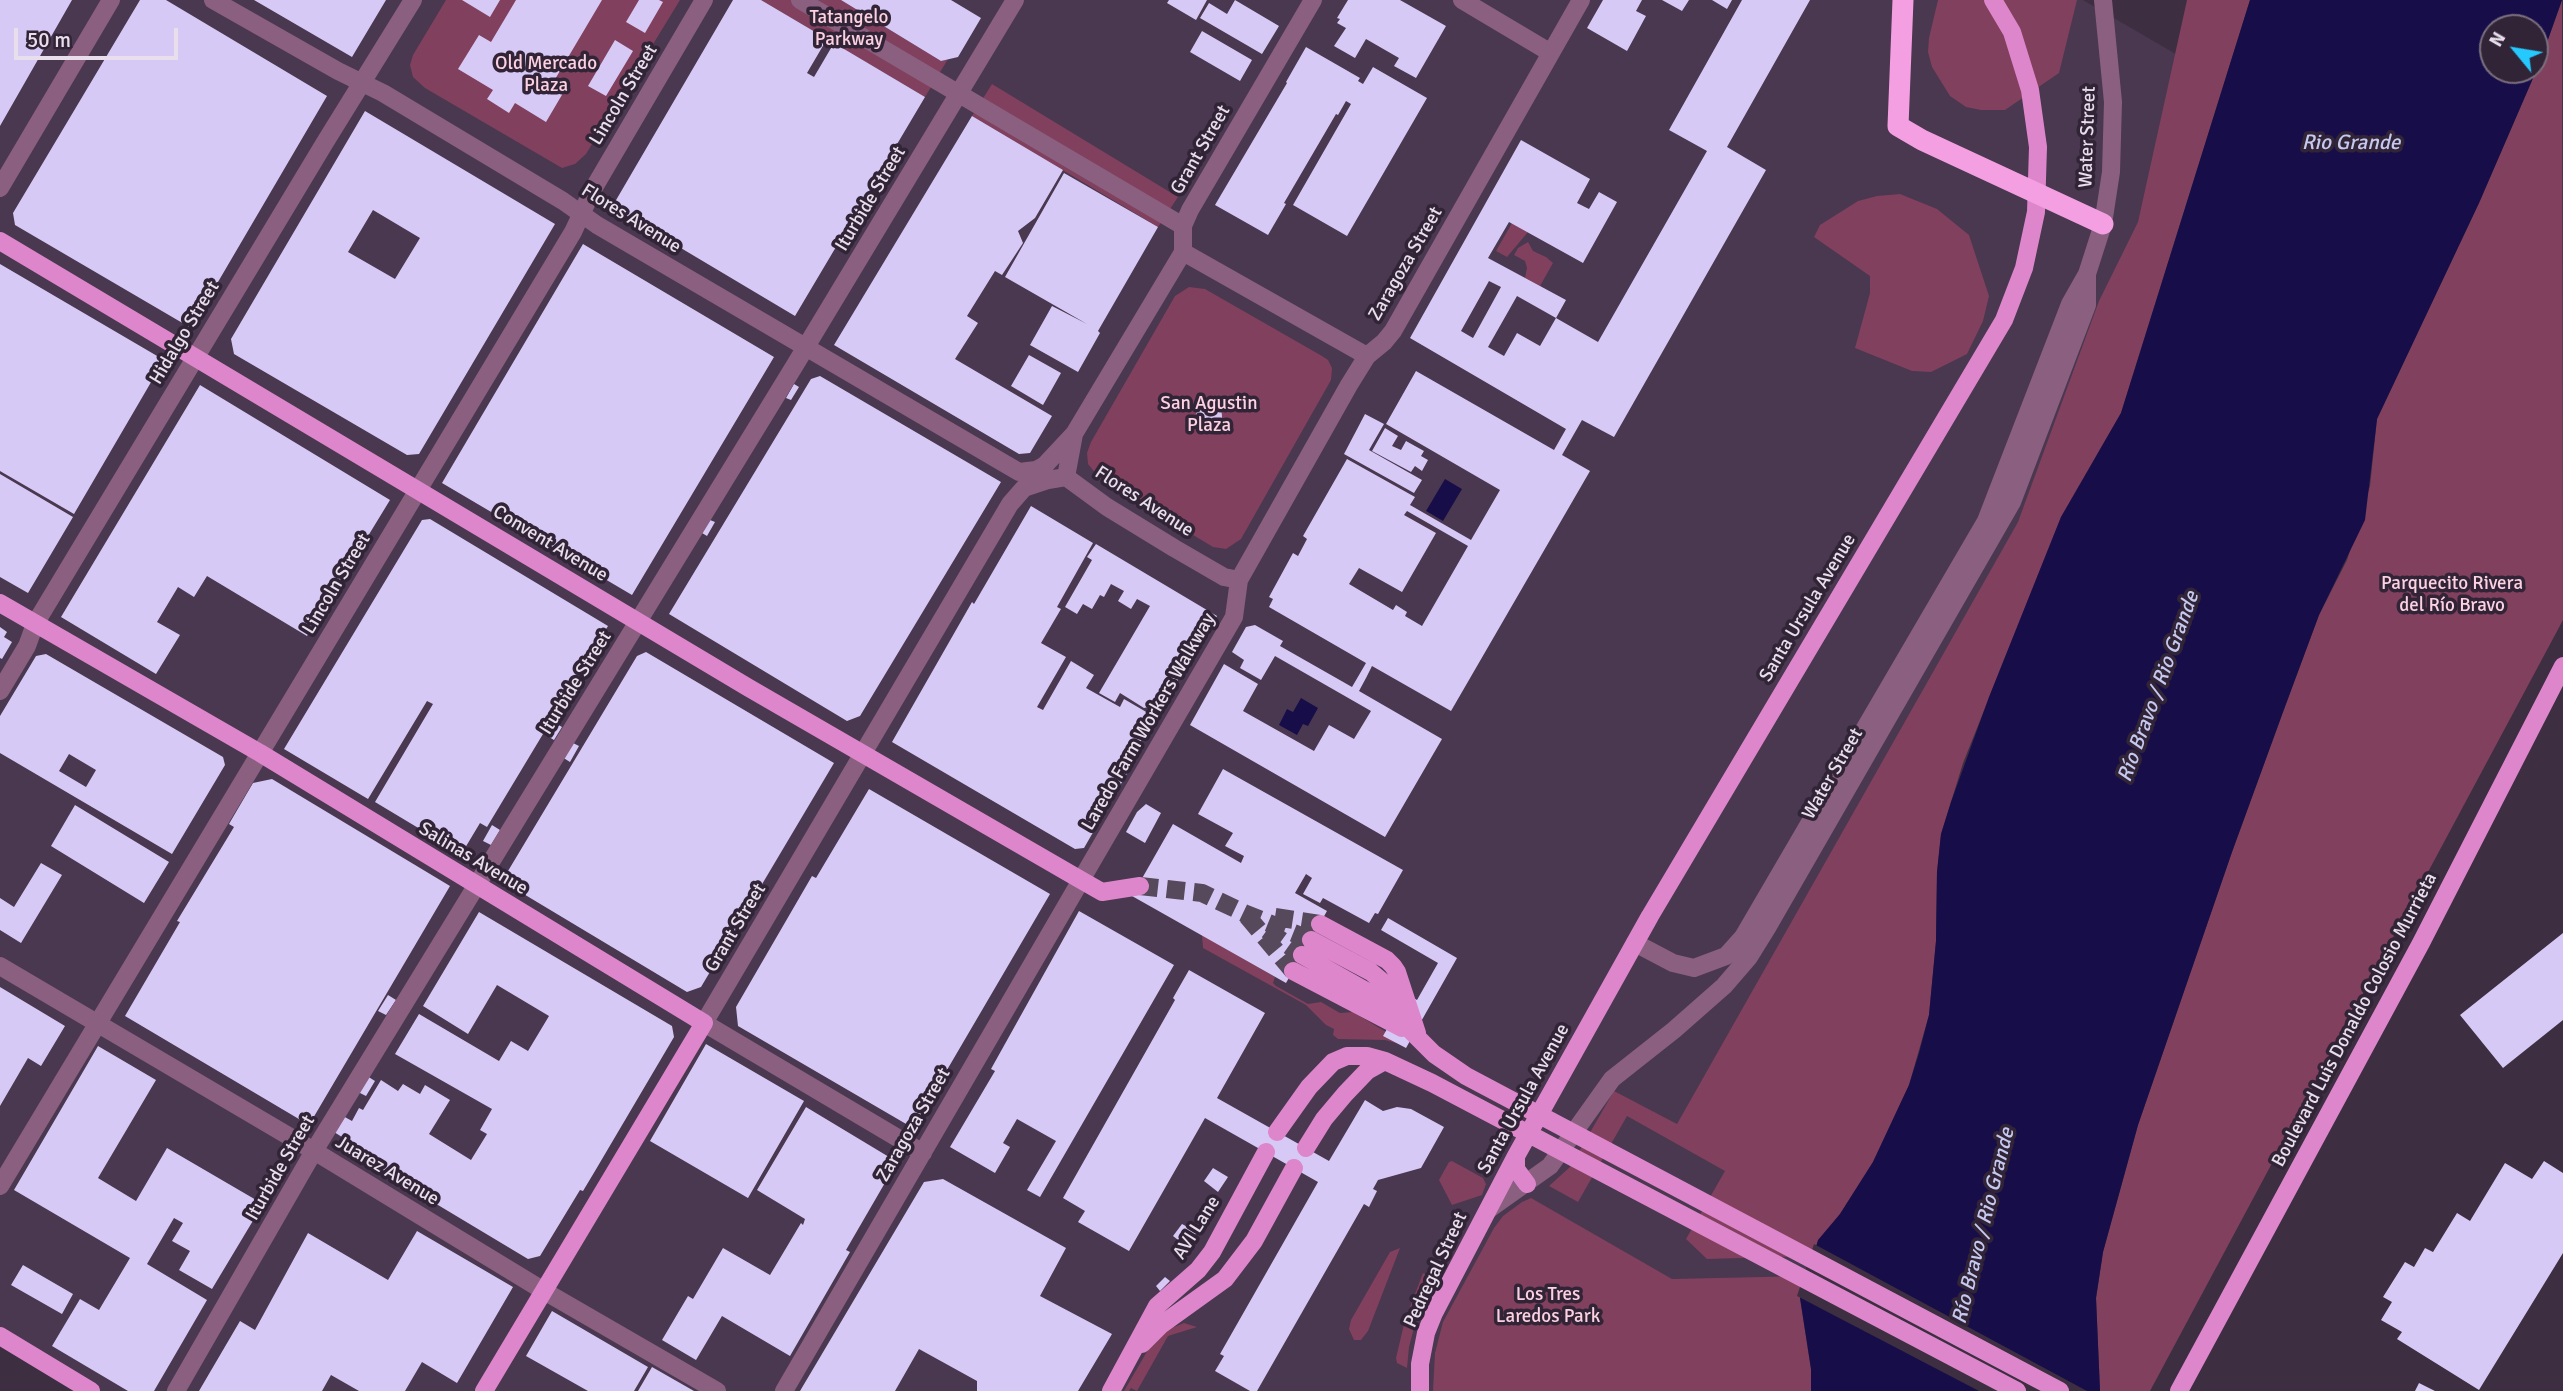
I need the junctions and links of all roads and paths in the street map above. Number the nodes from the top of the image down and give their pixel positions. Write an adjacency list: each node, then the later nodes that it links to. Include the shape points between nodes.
1 (111, 0): 16 (street)
2 (213, 0): 14 (street, Flores Avenue)
3 (413, 0): 14 (street, Hidalgo Street)
4 (704, 0): 17 (street, Lincoln Street, via 592,191)
5 (800, 0): 15 (street)
6 (1015, 0): 15 (street, Iturbide Street)
7 (1313, 0): 19 (street, Grant Street)
8 (1462, 0): 13 (street)
9 (1581, 0): 13 (street, Zaragoza Street)
10 (1903, 0): 18 (highway, via 1898,126)
11 (1993, 0): 41 (main road, Santa Ursula Avenue, via 2012,32 2023,67 2038,147 2036,212 2024,268 2004,320)
12 (2103, 0): 18 (street, Water Street, via 2113,102 2111,172)
13 (1551, 53): 25 (street, Zaragoza Street, via 1393,331)
14 (362, 83): 17 (street, Flores Avenue); 24 (street, Hidalgo Street)
15 (959, 94): 19 (street); 23 (street, Iturbide Street)
16 (0, 188)
17 (583, 215): 23 (street, Flores Avenue); 29 (street, Lincoln Street)
18 (2103, 224): 22 (street, Water Street)
19 (1183, 226): 21 (street, Grant Street)
20 (0, 241): 24 (main road, Convent Avenue)
21 (1183, 252): 25 (street); 26 (street, Grant Street)
22 (2087, 274): 41 (street, Water Street, via 2070,304 1986,521 1743,937 1726,956 1694,968 1673,963); 54 (street, Water Street, via 2087,305 2012,502 1768,928 1724,986 1612,1079 1550,1166)
23 (806, 348): 28 (street, Flores Avenue); 32 (street, Iturbide Street)
24 (196, 356): 29 (main road, Convent Avenue); 33 (street, Hidalgo Street)
25 (1367, 356): 30 (street, Zaragoza Street)
26 (1074, 434): 27 (street, Grant Street); 28 (street, Grant Street)
27 (1066, 477): 28 (street, Flores Avenue); 30 (street, Flores Avenue, via 1174,548 1224,577)
28 (1025, 480): 37 (street, Grant Street)
29 (418, 490): 32 (main road, Convent Avenue); 36 (street, Lincoln Street)
30 (1239, 580): 38 (street, Laredo Farm Workers Walkway, via 1234,617)
31 (0, 603): 33 (main road, Salinas Avenue)
32 (639, 622): 37 (main road, Convent Avenue); 39 (street, Iturbide Street)
33 (35, 624): 35 (street, Hidalgo Street); 36 (main road, Salinas Avenue)
34 (2563, 666): 69 (main road, Boulevard Luis Donaldo Colosio Murrieta, via 2421,943)
35 (0, 691)
36 (260, 753): 39 (main road, Salinas Avenue); 44 (street, Lincoln Street)
37 (862, 754): 38 (main road, Convent Avenue); 43 (street, Grant Street)
38 (1081, 880): 40 (main road, Convent Avenue, via 1102,892); 51 (street, Zaragoza Street)
39 (477, 886): 43 (main road, Salinas Avenue); 49 (street, Iturbide Street)
40 (1140, 886)
41 (1635, 943): 52 (main road, Santa Ursula Avenue)
42 (0, 966): 44 (street, Juarez Avenue)
43 (704, 1023): 51 (street, Salinas Avenue); 57 (main road, Grant Street)
44 (97, 1024): 49 (street, Juarez Avenue); 55 (street, Lincoln Street)
45 (1418, 1036): 45 (main road, via 1395,996 1371,972 1306,947); 68 (main road, via 1434,1054 1466,1076)
46 (1393, 1064): 47 (main road, via 1367,1056 1333,1062); 48 (main road, via 1367,1071 1324,1119); 67 (main road)
47 (1277, 1132)
48 (1306, 1148)
49 (314, 1151): 57 (street, Juarez Avenue); 61 (street, Iturbide Street)
50 (1266, 1152): 59 (main road, AVI Lane, via 1212,1252 1157,1306)
51 (923, 1153): 64 (street, Zaragoza Street)
52 (1516, 1156): 54 (main road, via 1516,1168); 56 (main road, Santa Ursula Avenue)
53 (1294, 1168): 59 (main road, via 1254,1241 1225,1279 1161,1325)
54 (1528, 1184): 56 (street, Water Street)
55 (0, 1186)
56 (1488, 1210): 66 (main road, Pedregal Street, via 1426,1333)
57 (544, 1291): 62 (main road, Grant Street); 63 (street, Juarez Avenue)
58 (0, 1336): 60 (main road)
59 (1132, 1353): 65 (main road)
60 (91, 1391)
61 (176, 1391)
62 (484, 1391)
63 (717, 1391)
64 (784, 1391)
65 (1111, 1391)
66 (1420, 1391)
67 (2017, 1391)
68 (2060, 1391)
69 (2179, 1391)

